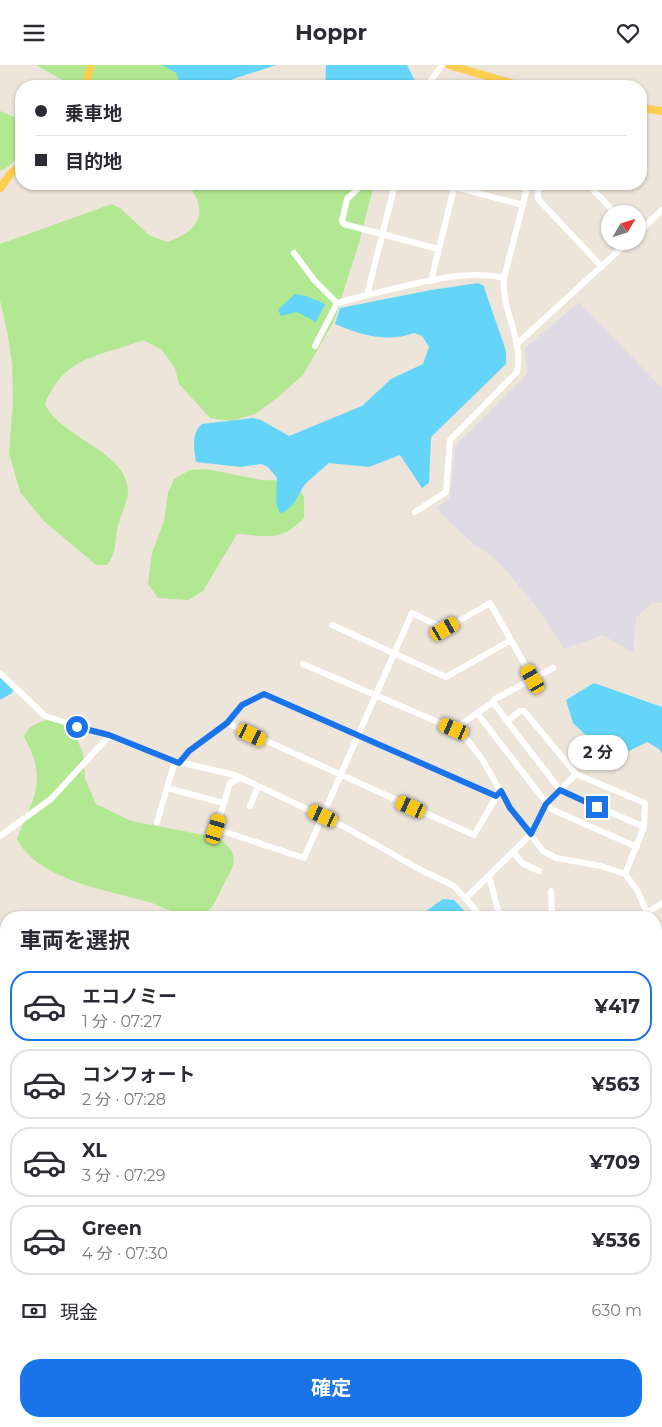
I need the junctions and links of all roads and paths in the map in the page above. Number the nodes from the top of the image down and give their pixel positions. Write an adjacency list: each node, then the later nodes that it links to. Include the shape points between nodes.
1 (91, 65): 4 (main road)
2 (442, 65): 5 (street)
3 (452, 65): 6 (main road)
4 (87, 80)
5 (431, 80)
6 (502, 80)
7 (647, 109): 8 (main road)
8 (662, 111)
9 (15, 170): 10 (main road)
10 (0, 188)
11 (357, 190): 22 (street, via 347,199 342,221)
12 (393, 190): 22 (street)
13 (454, 190): 23 (street)
14 (472, 190): 18 (street)
15 (527, 190): 18 (street)
16 (538, 190): 26 (street, via 538,199)
17 (594, 190): 19 (street)
18 (523, 205): 27 (street)
19 (608, 205)
20 (662, 210): 21 (street)
21 (646, 225)
22 (381, 234): 23 (street); 29 (street)
23 (438, 249): 28 (street)
24 (620, 250): 26 (street)
25 (294, 253): 30 (street, via 314,281)
26 (602, 267): 31 (street)
27 (504, 278): 28 (street, via 471,275); 31 (street, via 503,292)
28 (431, 281): 29 (street)
29 (367, 295): 30 (street)
30 (337, 303): 32 (street)
31 (518, 343): 33 (street, via 518,372 450,440 446,492)
32 (315, 346)
33 (415, 512)
34 (332, 625): 36 (street)
35 (511, 640): 36 (street, via 446,677); 36 (street, via 490,603 445,629 412,613); 40 (street)
36 (393, 653): 41 (street)
37 (303, 664): 41 (street)
38 (553, 668): 40 (street)
39 (0, 673): 47 (street, via 45,716)
40 (533, 679): 42 (street)
41 (376, 695): 46 (street); 48 (street)
42 (493, 702): 43 (street); 44 (street)
43 (477, 713): 46 (street); 58 (street)
44 (507, 721): 50 (street, via 524,711); 55 (street)
45 (227, 723): 48 (street, via 242,705 264,694); 49 (street); 51 (street)
46 (454, 729): 56 (street, via 461,732 482,759)
47 (109, 735): 49 (street); 64 (street, via 51,799)
48 (358, 735): 51 (street); 56 (street)
49 (177, 762): 52 (street); 54 (street)
50 (576, 774): 55 (street); 62 (street, via 645,803)
51 (342, 776): 56 (street, via 474,835); 60 (street)
52 (240, 778): 53 (street); 57 (street, via 230,783)
53 (258, 787): 59 (street); 60 (street)
54 (167, 788): 57 (street); 61 (street)
55 (560, 790): 58 (street); 62 (street)
56 (498, 794): 63 (street)
57 (224, 803): 60 (street, via 216,829 304,858)
58 (546, 804): 63 (street); 65 (street)
59 (250, 806)
60 (323, 816): 71 (street, via 454,886)
61 (156, 822)
62 (644, 827): 65 (street)
63 (531, 834): 66 (street); 68 (street, via 543,851 556,857)
64 (0, 836)
65 (636, 847): 68 (street)
66 (513, 852): 67 (street, via 522,863); 69 (street)
67 (539, 871)
68 (625, 874): 75 (street)
69 (488, 876): 71 (street); 73 (street)
70 (551, 891): 74 (street)
71 (465, 899): 72 (street)
72 (476, 911)
73 (498, 911)
74 (552, 911)
75 (647, 911)

